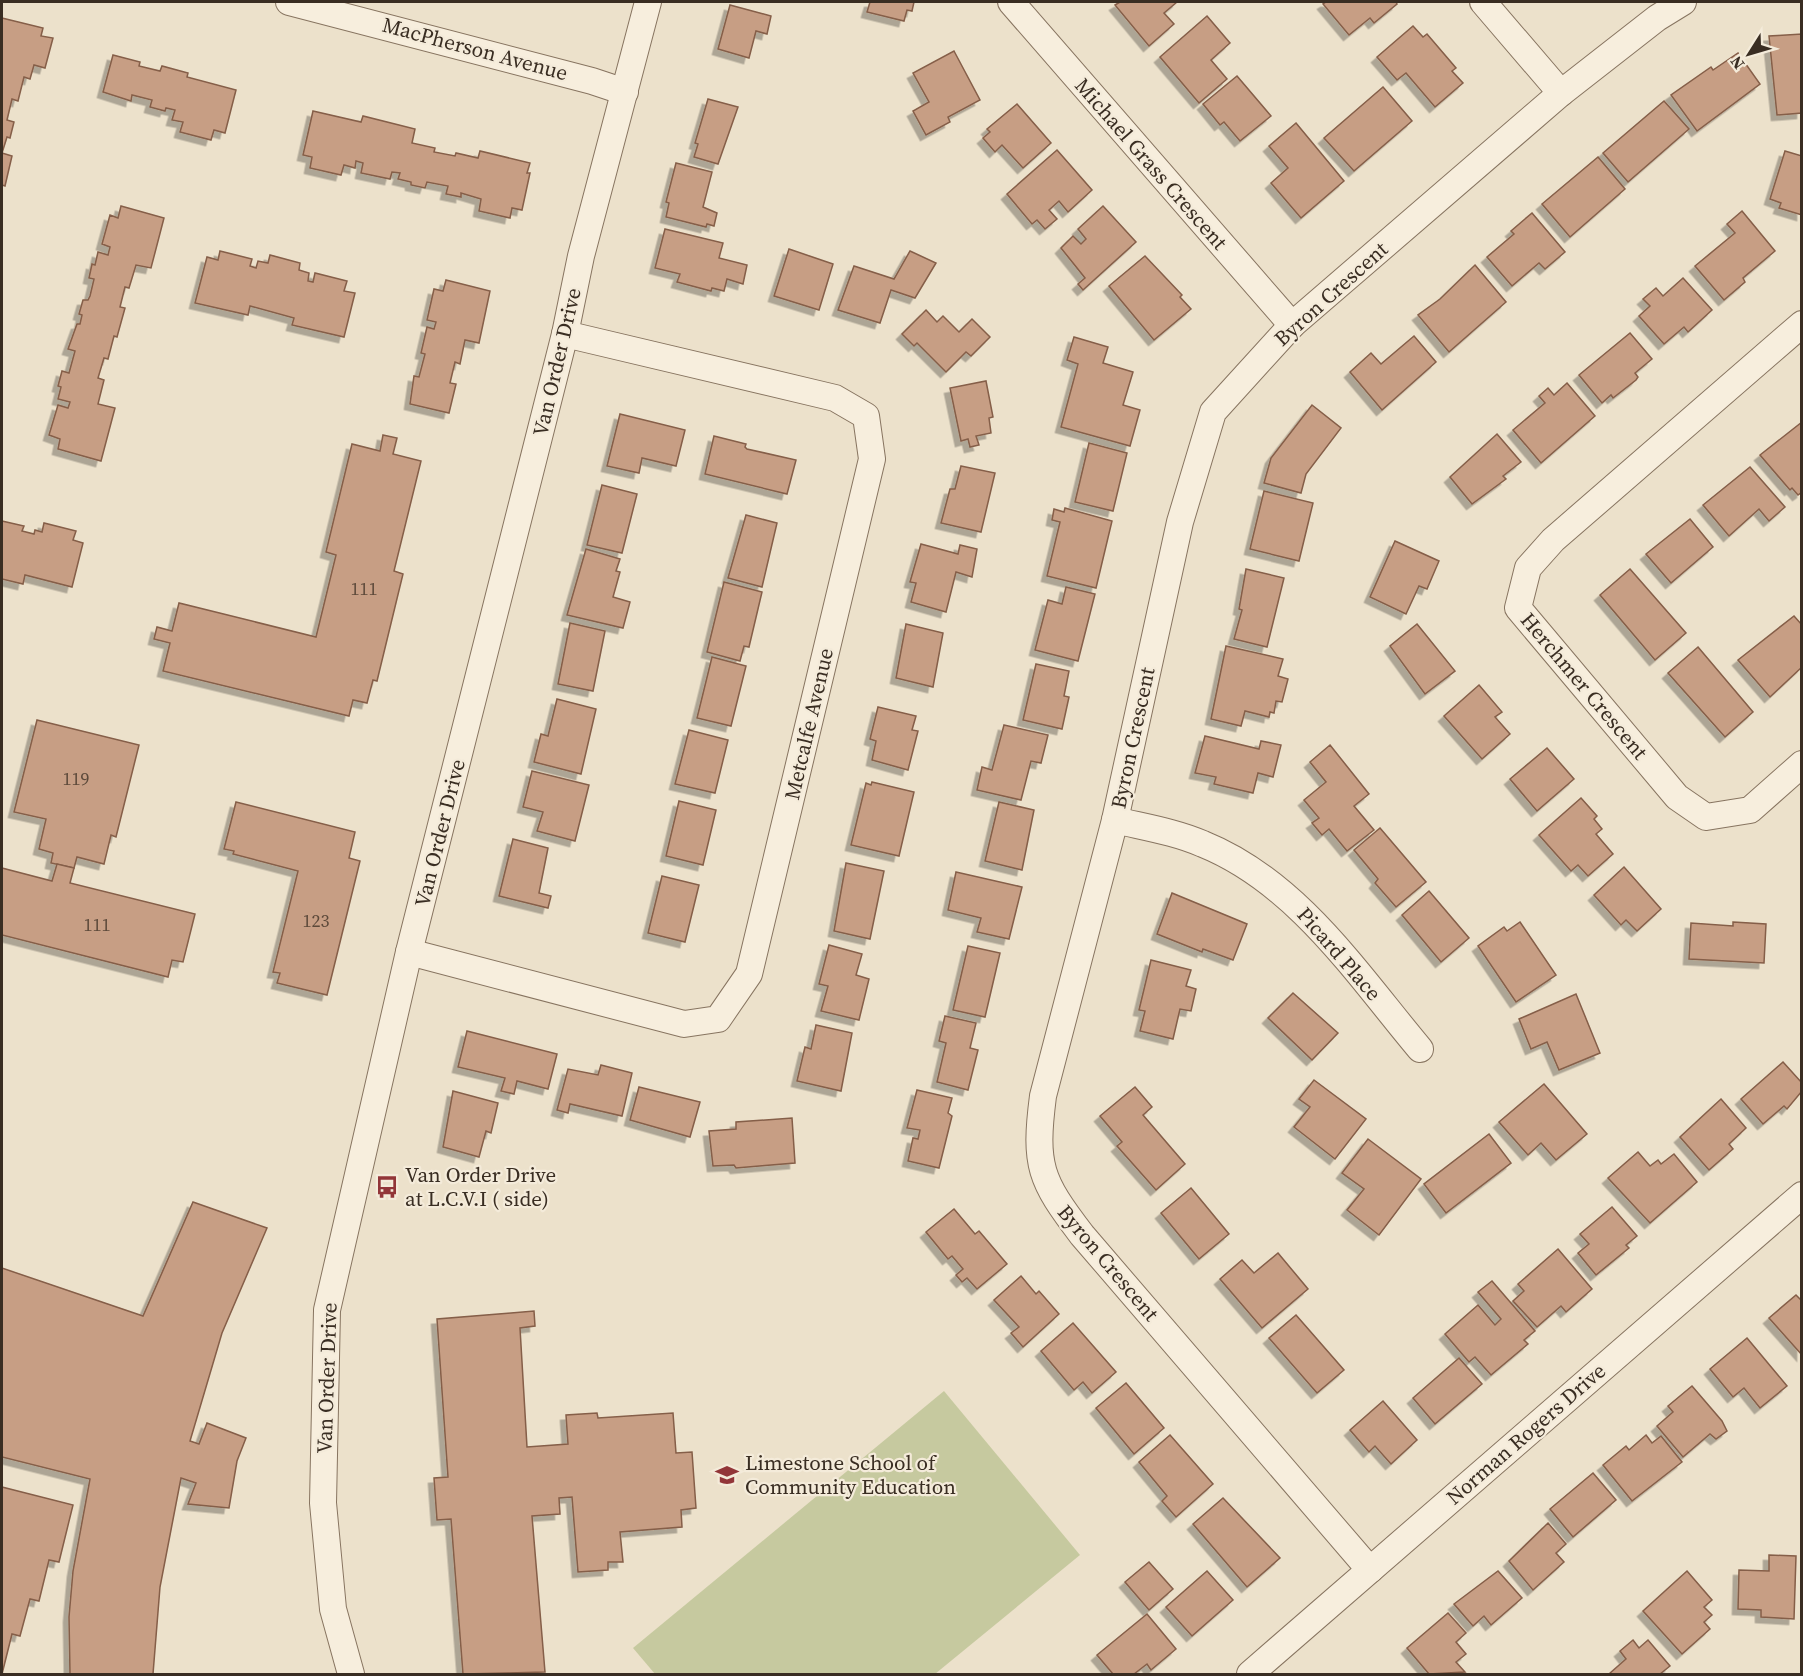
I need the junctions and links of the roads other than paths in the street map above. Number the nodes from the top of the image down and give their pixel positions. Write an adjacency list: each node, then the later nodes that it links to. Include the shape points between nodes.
1 (289, 2): 6 (street, MacPherson Avenue)
2 (648, 2): 6 (street, Van Order Drive)
3 (1011, 2): 9 (street, Michael Grass Crescent)
4 (1483, 2): 7 (street)
5 (1683, 2): 7 (street, Byron Crescent)
6 (625, 92): 10 (street, Van Order Drive)
7 (1561, 93): 9 (street, Byron Crescent)
8 (1802, 324): 11 (street, Herchmer Crescent, via 1554,540 1528,568 1518,608 1677,797 1706,817 1749,810)
9 (1292, 326): 12 (street, Byron Crescent, via 1213,412 1180,522)
10 (564, 334): 13 (street, Van Order Drive); 13 (street, Metcalfe Avenue, via 835,398 866,416 872,459 749,974 718,1019 684,1024)
11 (1802, 764)
12 (1115, 820): 14 (street, Picard Place, via 1203,844 1252,870 1304,911); 16 (street, Byron Crescent, via 1043,1096 1038,1138 1041,1167 1054,1197 1082,1235)
13 (409, 952): 17 (street, Van Order Drive, via 327,1310 323,1503 333,1609)
14 (1420, 1049)
15 (1801, 1195): 16 (street, Norman Rogers Drive)
16 (1370, 1570): 18 (street, Norman Rogers Drive)
17 (351, 1674)
18 (1250, 1674)

